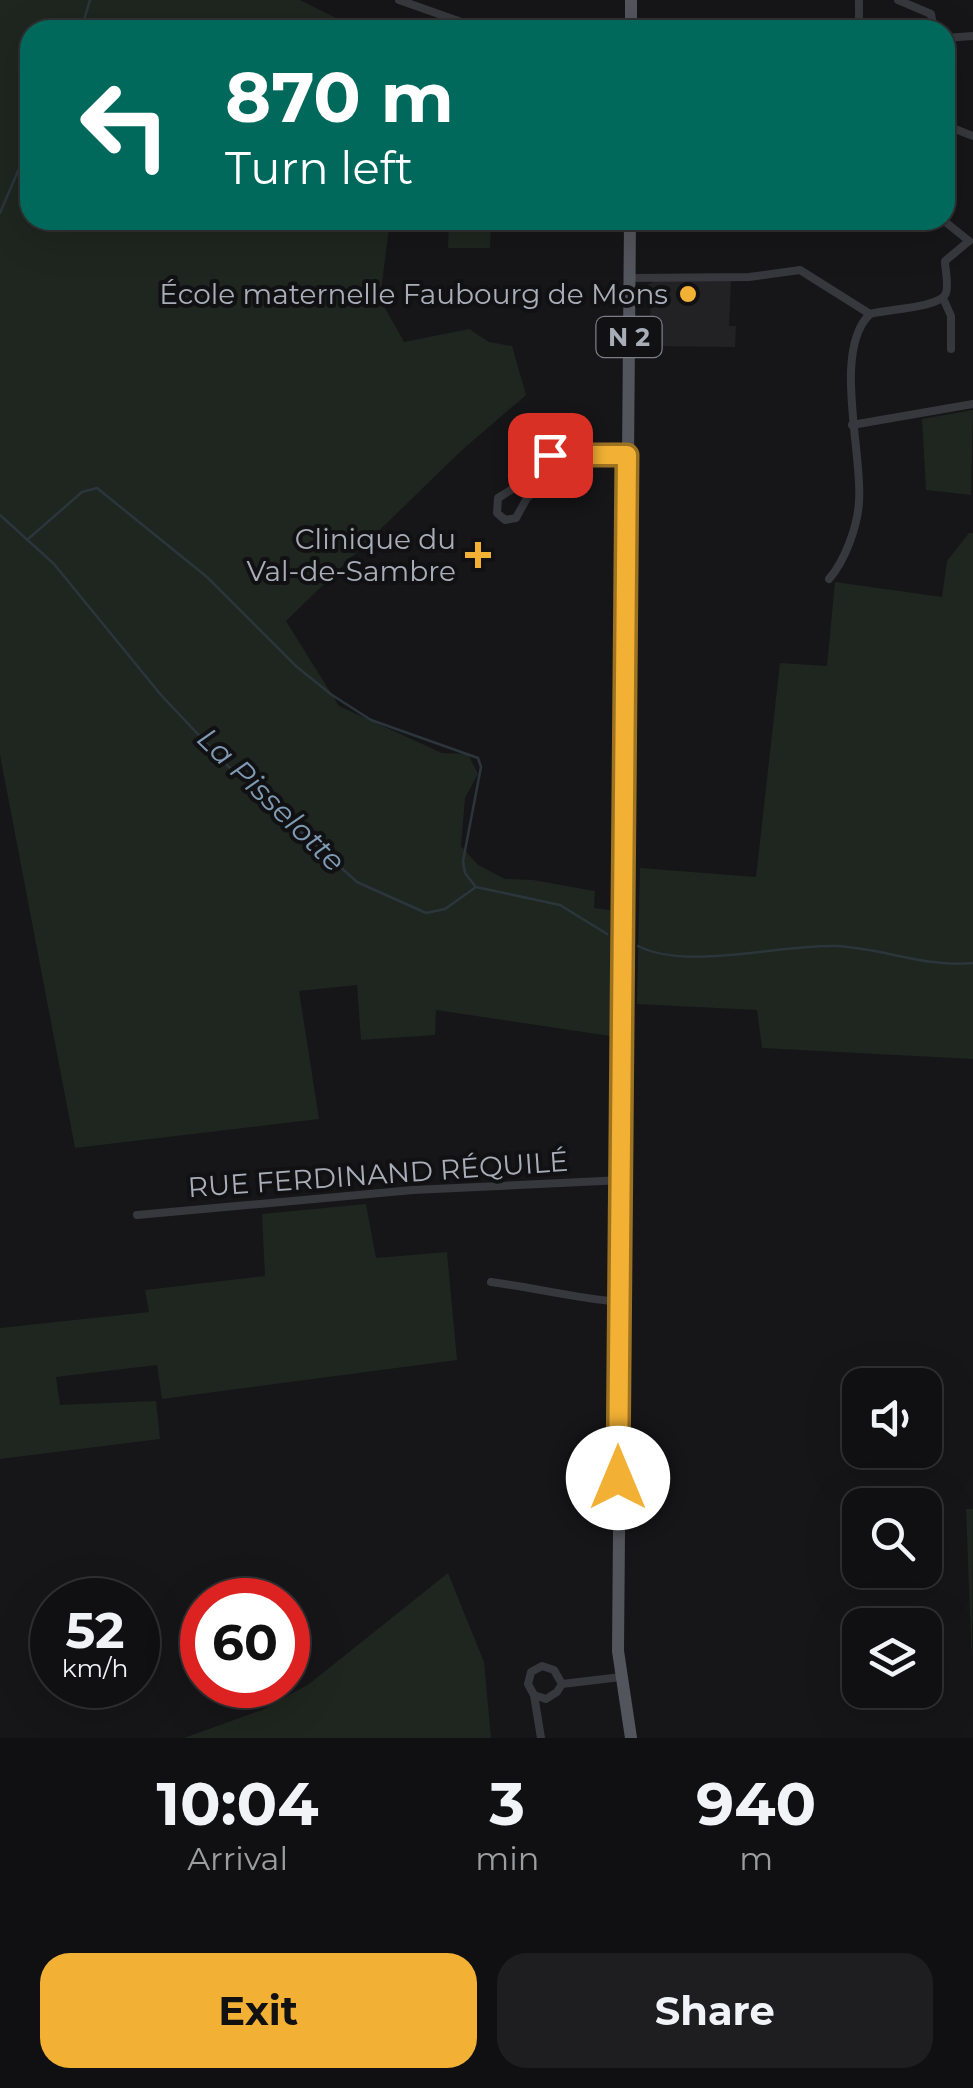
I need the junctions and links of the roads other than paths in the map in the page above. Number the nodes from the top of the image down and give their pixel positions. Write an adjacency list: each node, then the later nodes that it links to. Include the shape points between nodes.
1 (399, 0): 3 (street)
2 (898, 0): 4 (street)
3 (456, 20)
4 (932, 20)
5 (630, 230): 7 (main road, N 2)
6 (971, 242): 8 (street, via 944,260)
7 (630, 278): 9 (street, via 800,270); 13 (main road, N 2)
8 (943, 298): 9 (street); 10 (street, via 952,316)
9 (870, 314): 12 (street, via 856,339)
10 (950, 349)
11 (973, 404): 12 (street)
12 (852, 424): 19 (street, via 859,506)
13 (627, 455): 15 (street); 16 (main road, N 2)
14 (576, 456): 15 (street); 17 (street, via 550,455); 18 (street)
15 (608, 457): 16 (street)
16 (628, 476): 20 (main road, N 2)
17 (507, 492): 18 (street); 18 (street, via 496,502 500,517 516,518)
18 (522, 504)
19 (829, 579)
20 (623, 1180): 21 (street, RUE FERDINAND RÉQUILÉ, via 413,1190); 23 (main road, N 2)
21 (137, 1216)
22 (491, 1282): 23 (street)
23 (620, 1302): 24 (main road, N 2)
24 (620, 1677): 25 (street); 28 (main road, N 2)
25 (562, 1684): 26 (street, via 546,1698); 26 (street, via 554,1670 542,1666 528,1684)
26 (534, 1695): 27 (street)
27 (541, 1738)
28 (631, 1738)

